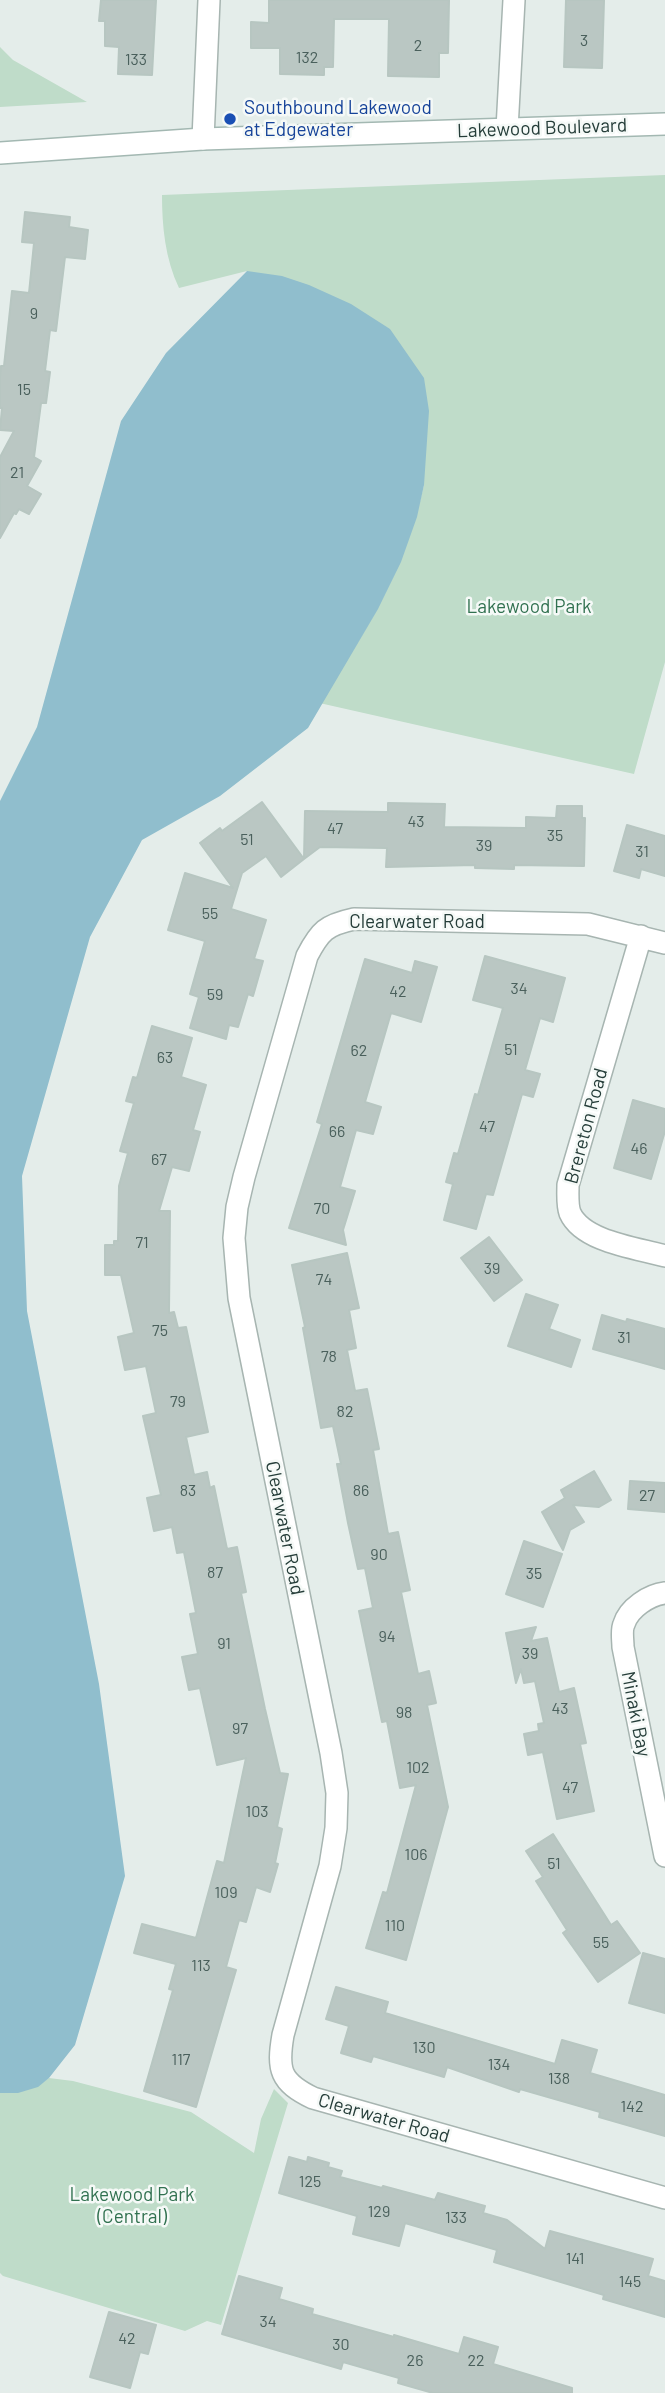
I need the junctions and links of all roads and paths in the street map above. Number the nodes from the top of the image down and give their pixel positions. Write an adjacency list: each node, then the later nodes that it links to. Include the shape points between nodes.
1 (209, 0): 5 (street)
2 (514, 0): 4 (street)
3 (665, 124): 4 (street, Lakewood Boulevard)
4 (506, 129): 5 (street, Lakewood Boulevard)
5 (203, 139): 6 (street, Lakewood Boulevard)
6 (0, 153)
7 (641, 936): 8 (street, Clearwater Road); 9 (street, Brereton Road, via 568,1185 569,1210 578,1226 598,1238); 12 (street, Clearwater Road, via 588,924 354,919 335,923 318,934 307,956 244,1177 233,1238 239,1298 337,1793 330,1866 283,2035 282,2074 289,2085 313,2098)
8 (665, 943)
9 (665, 1256)
10 (665, 1593): 11 (street, Minaki Bay, via 635,1607 623,1624 623,1647)
11 (665, 1856)
12 (665, 2199)

